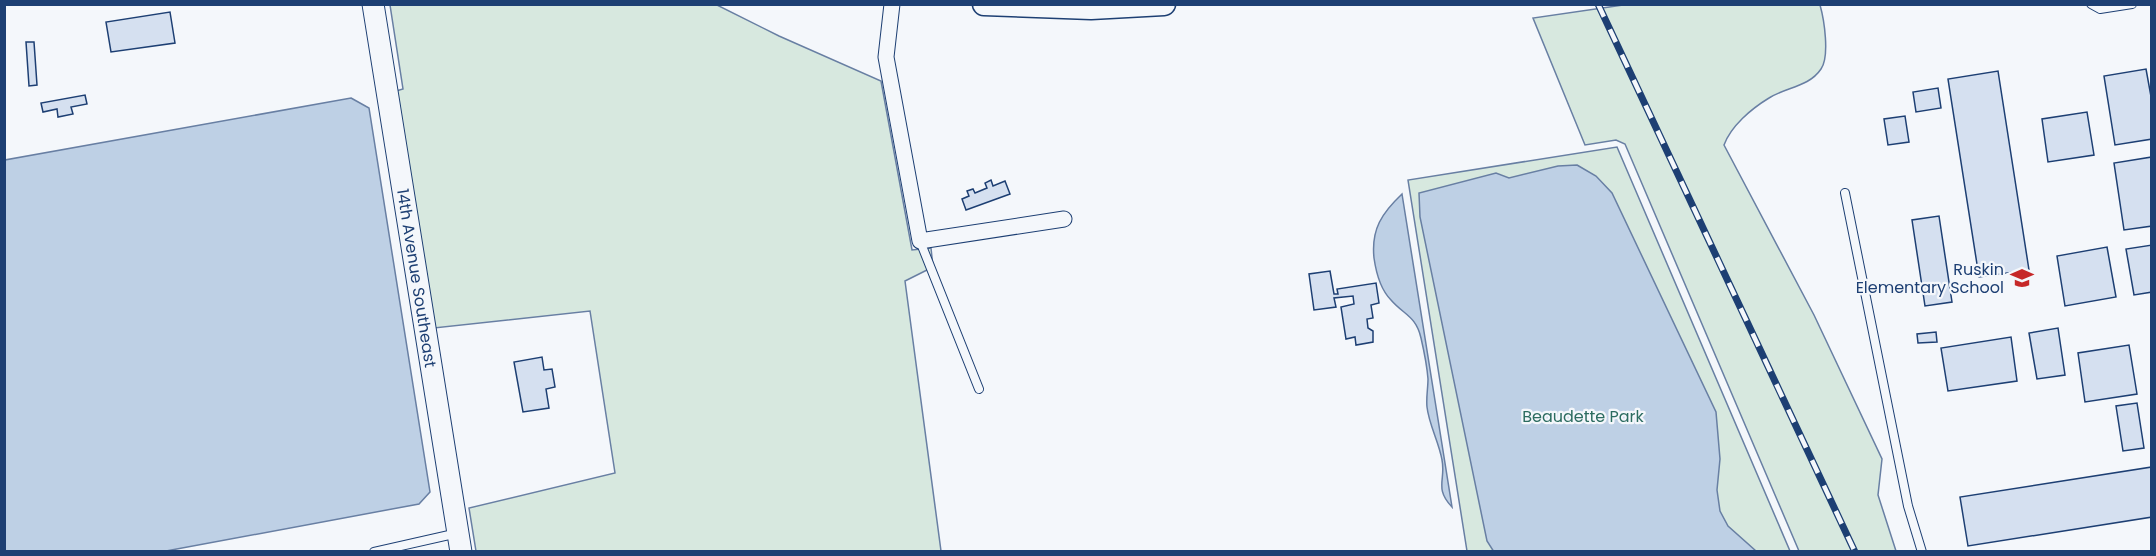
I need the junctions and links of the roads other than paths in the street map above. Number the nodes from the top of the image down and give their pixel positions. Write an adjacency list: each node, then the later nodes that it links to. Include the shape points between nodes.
1 (373, 4): 11 (street, 14th Avenue Southeast)
2 (892, 4): 9 (street, via 886,57)
3 (984, 4): 4 (main road, via 1091,8)
4 (1164, 4)
5 (2091, 4): 6 (lane, via 2100,9)
6 (2132, 4)
7 (1845, 193): 14 (lane, via 1908,506)
8 (1064, 219): 9 (street)
9 (920, 241): 10 (lane)
10 (979, 388)
11 (459, 542): 12 (lane)
12 (411, 548): 13 (lane)
13 (374, 552)
14 (1922, 552)

